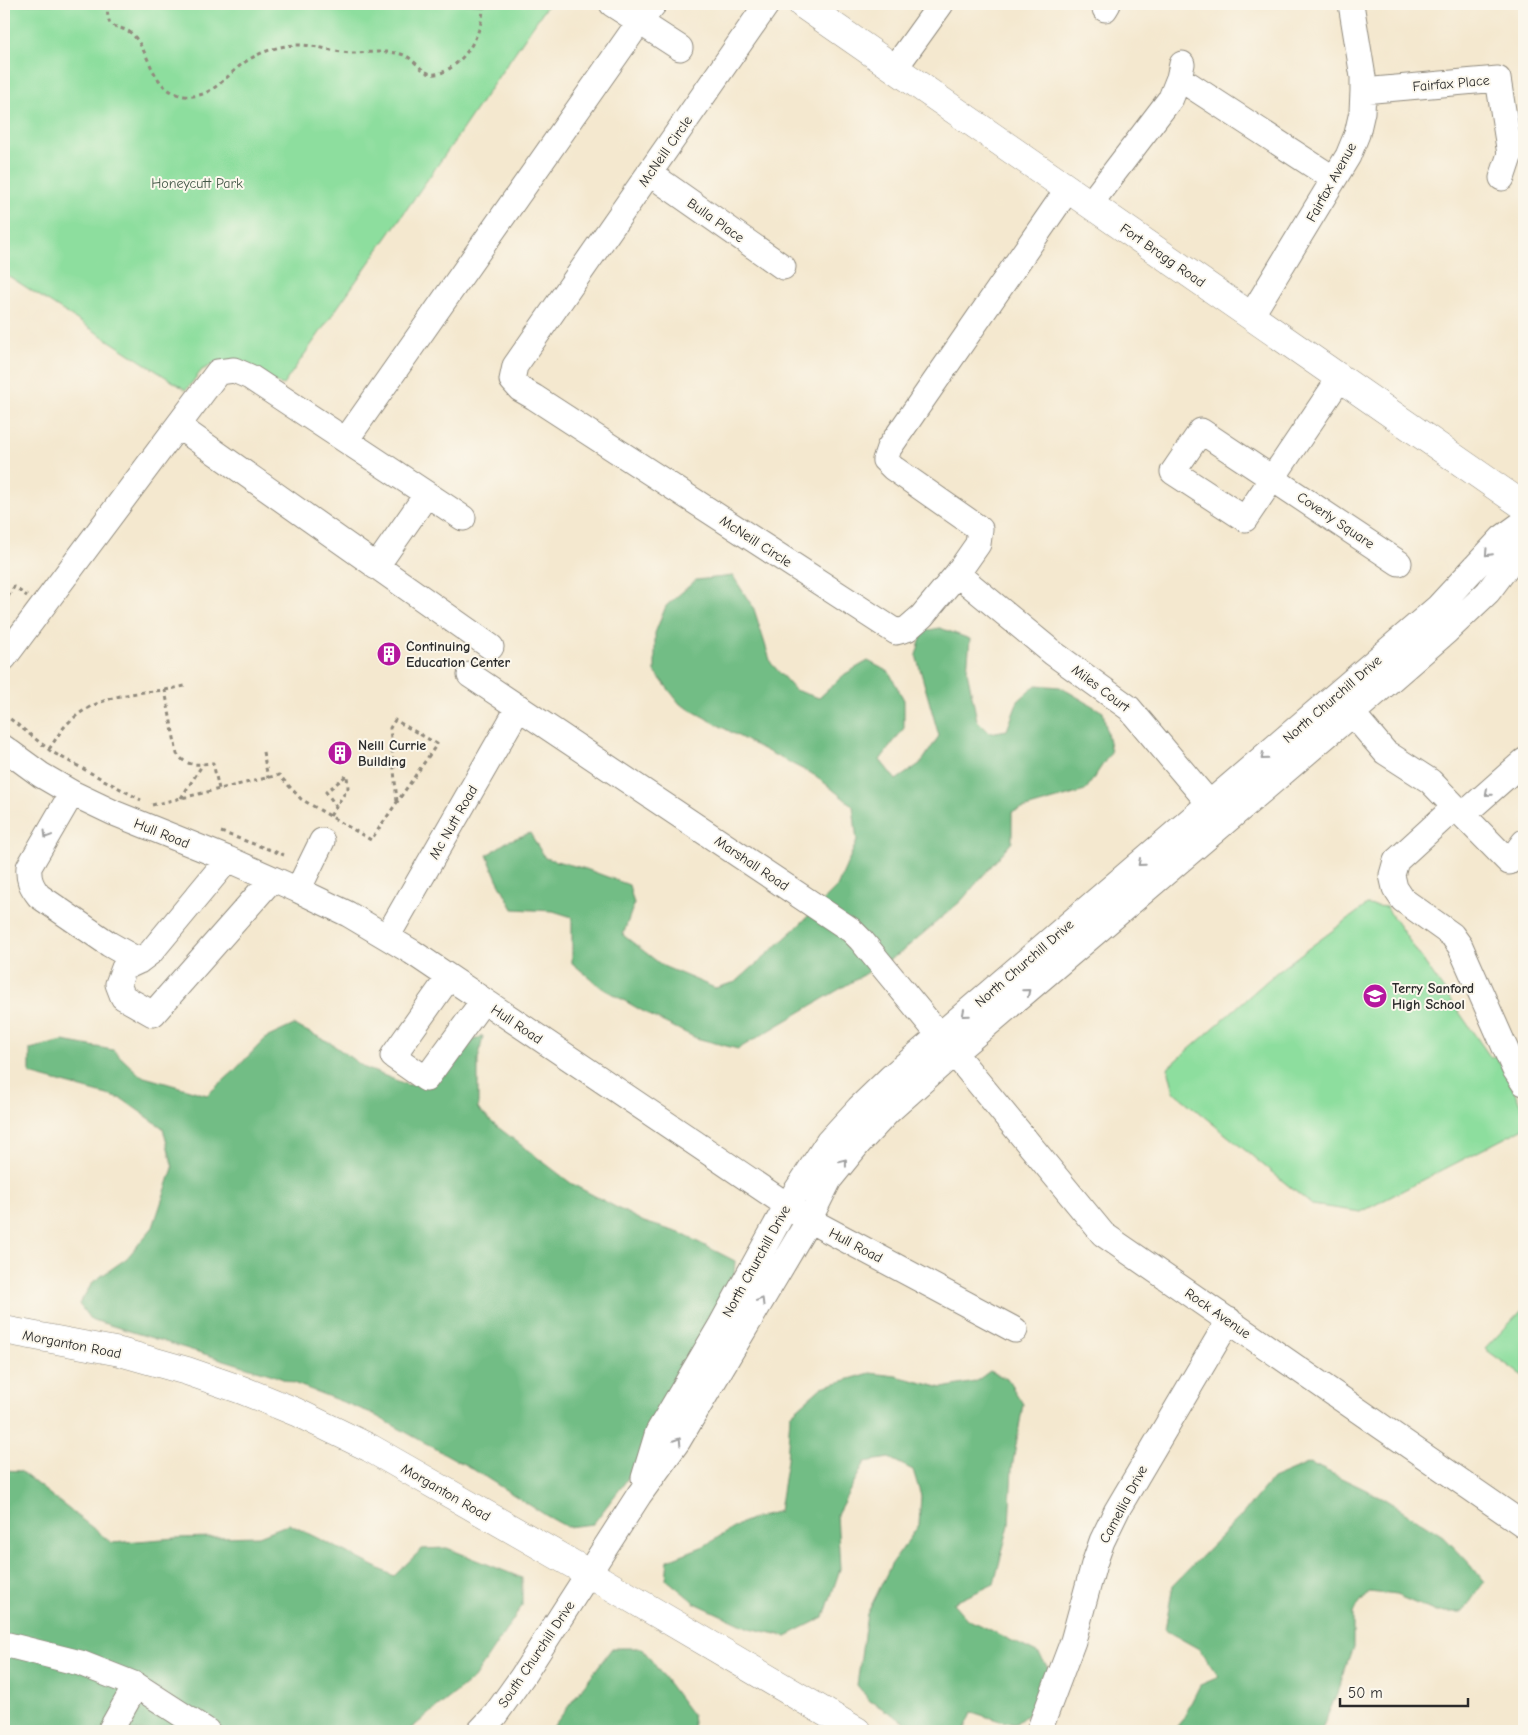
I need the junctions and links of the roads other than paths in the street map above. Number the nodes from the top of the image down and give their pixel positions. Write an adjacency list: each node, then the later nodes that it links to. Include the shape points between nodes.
1 (612, 4): 6 (street)
2 (767, 4): 10 (street, McNeill Circle)
3 (802, 4): 8 (main road, Fort Bragg Road)
4 (940, 4): 8 (street)
5 (1351, 4): 9 (street, Fairfax Avenue)
6 (647, 12): 7 (street); 18 (street)
7 (680, 48)
8 (895, 68): 13 (main road, Fort Bragg Road)
9 (1363, 91): 11 (street, Fairfax Place, via 1498,79 1510,154); 12 (street, Fairfax Avenue, via 1357,134)
10 (650, 173): 14 (street, Bulla Place); 26 (street, McNeill Circle, via 515,366 512,380 520,389 896,632 907,629 922,616)
11 (1502, 178)
12 (1334, 179): 13 (street, via 1181,70 1171,98); 15 (street, Fairfax Avenue)
13 (1079, 196): 15 (main road, Fort Bragg Road); 26 (street, McNeill Circle, via 889,448 886,460 893,468 980,529 978,544)
14 (783, 267)
15 (1251, 316): 16 (main road, Fort Bragg Road)
16 (1340, 378): 20 (main road, Fort Bragg Road); 24 (street, Coverly Square, via 1273,478)
17 (178, 426): 18 (street, via 218,372 234,370 250,377); 25 (street); 28 (street)
18 (346, 440): 19 (street)
19 (427, 494): 21 (street); 25 (street)
20 (1524, 506)
21 (463, 518)
22 (1524, 522): 36 (street, North Churchill Drive, one-way to 36, via 1502,538 1438,607)
23 (1524, 540): 31 (street, North Churchill Drive, via 1488,592)
24 (1399, 562)
25 (376, 567): 27 (street)
26 (957, 574): 36 (street, Miles Court, via 1053,653 1129,708)
27 (491, 647)
28 (4, 658)
29 (470, 675): 30 (street, Marshall Road)
30 (519, 707): 42 (street, Mc Nutt Road); 46 (street, Marshall Road, via 851,930)
31 (1352, 713): 35 (street, via 1385,752 1430,781); 36 (street, North Churchill Drive)
32 (4, 748): 34 (street, Hull Road)
33 (1524, 761): 35 (street, one-way to 35)
34 (72, 793): 39 (street, Hull Road); 43 (street, one-way to 43, via 33,858 28,877 39,896)
35 (1459, 811): 38 (street, via 1509,862); 47 (street, via 1396,862 1392,875 1395,888 1403,900 1452,935 1460,946 1514,1068)
36 (1218, 813): 46 (street, North Churchill Drive)
37 (322, 841): 41 (street)
38 (1524, 842)
39 (228, 859): 40 (street, Hull Road); 43 (street)
40 (272, 879): 41 (street, Hull Road); 43 (street, via 153,1014 122,997 118,984 124,968)
41 (298, 890): 42 (street, Hull Road)
42 (387, 937): 44 (street, Hull Road)
43 (139, 961)
44 (449, 977): 45 (street, Hull Road); 45 (street, via 394,1056 426,1079)
45 (483, 1001): 48 (street, Hull Road)
46 (946, 1045): 48 (street, North Churchill Drive, via 891,1077 859,1108 828,1142); 49 (street, North Churchill Drive, one-way to 46, via 829,1180); 50 (street, Rock Avenue, via 1103,1234)
47 (1524, 1083)
48 (787, 1204): 49 (street, Hull Road); 53 (street, North Churchill Drive, via 658,1432)
49 (809, 1220): 52 (street, Hull Road); 53 (street, North Churchill Drive, one-way to 49, via 678,1440)
50 (1229, 1320): 54 (street, Rock Avenue); 62 (street, Camellia Drive, via 1109,1526 1094,1564 1073,1641)
51 (4, 1330): 55 (main road, Morganton Road, via 120,1352 187,1371 287,1408 370,1448)
52 (1015, 1330)
53 (639, 1495): 55 (street, North Churchill Drive)
54 (1524, 1525)
55 (590, 1574): 60 (street, South Churchill Drive, via 522,1677); 61 (main road, Morganton Road)
56 (4, 1644): 57 (street, via 80,1663)
57 (136, 1685): 58 (street); 59 (street)
58 (110, 1731)
59 (207, 1731)
60 (480, 1731)
61 (857, 1731)
62 (1039, 1731)

